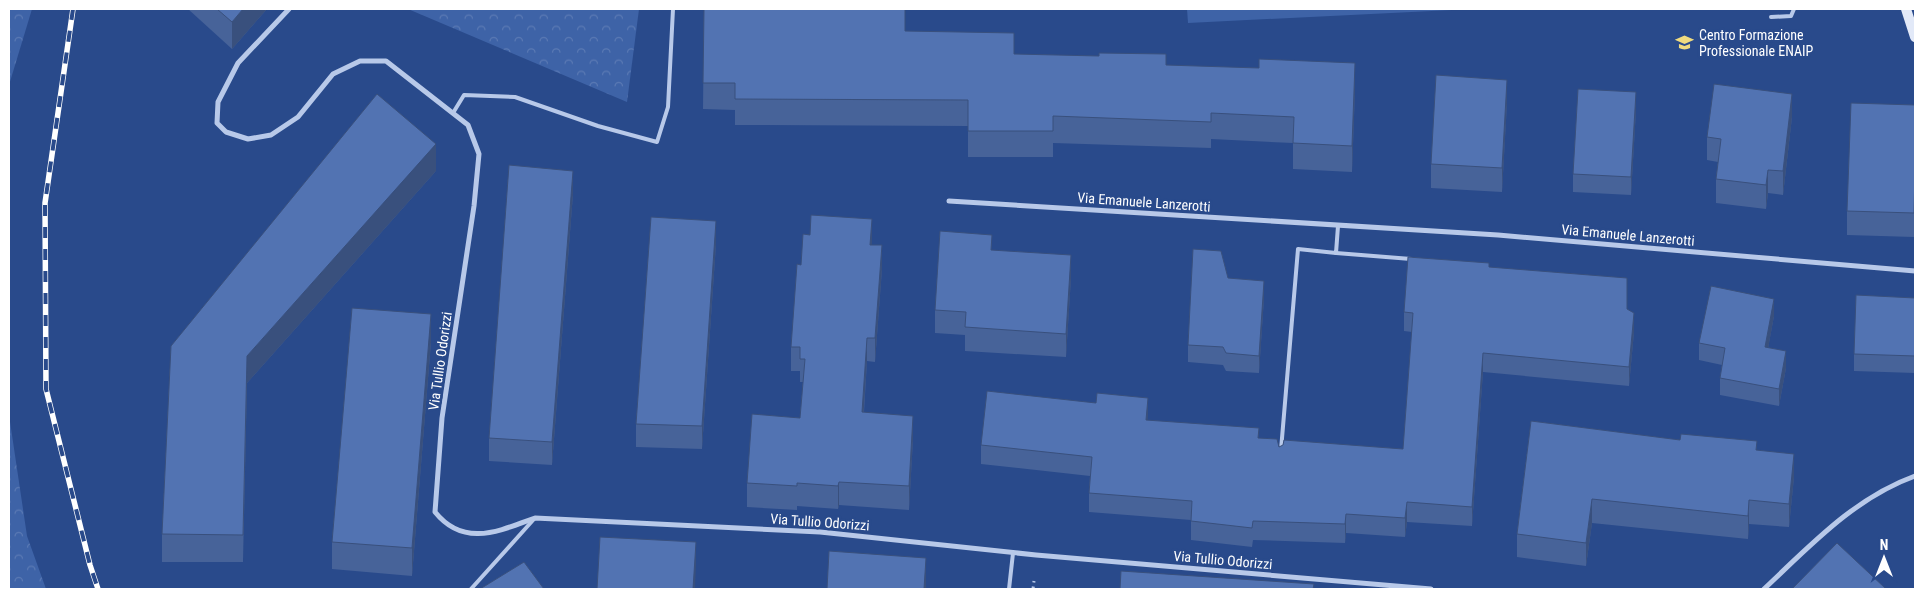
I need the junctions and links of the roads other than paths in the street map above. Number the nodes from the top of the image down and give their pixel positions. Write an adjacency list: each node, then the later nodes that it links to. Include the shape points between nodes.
1 (290, 9): 7 (street, Via Tullio Odorizzi, via 238,63 218,102 217,123 226,132 248,139 271,135 298,117 333,74 360,61 386,61)
2 (673, 9): 7 (lane, via 668,106 657,142 598,126 515,97 464,95)
3 (1794, 9): 5 (lane, via 1791,16)
4 (1906, 9): 6 (street)
5 (1770, 17)
6 (1915, 37)
7 (453, 112): 15 (street, Via Tullio Odorizzi, via 468,125 479,154 442,418 435,512 444,524 460,532 478,535)
8 (949, 201): 9 (street, Via Emanuele Lanzerotti)
9 (1338, 226): 10 (lane); 12 (street, Via Emanuele Lanzerotti, via 1498,235)
10 (1336, 253): 11 (lane); 13 (lane, via 1298,249)
11 (1413, 259)
12 (1915, 271)
13 (1280, 452)
14 (1915, 476): 20 (street, via 1894,484 1834,522)
15 (535, 518): 16 (street, Via Tullio Odorizzi, via 820,532); 17 (lane)
16 (1013, 553): 18 (lane); 19 (street, Via Tullio Odorizzi)
17 (471, 589)
18 (1009, 589)
19 (1432, 589)
20 (1764, 589)

